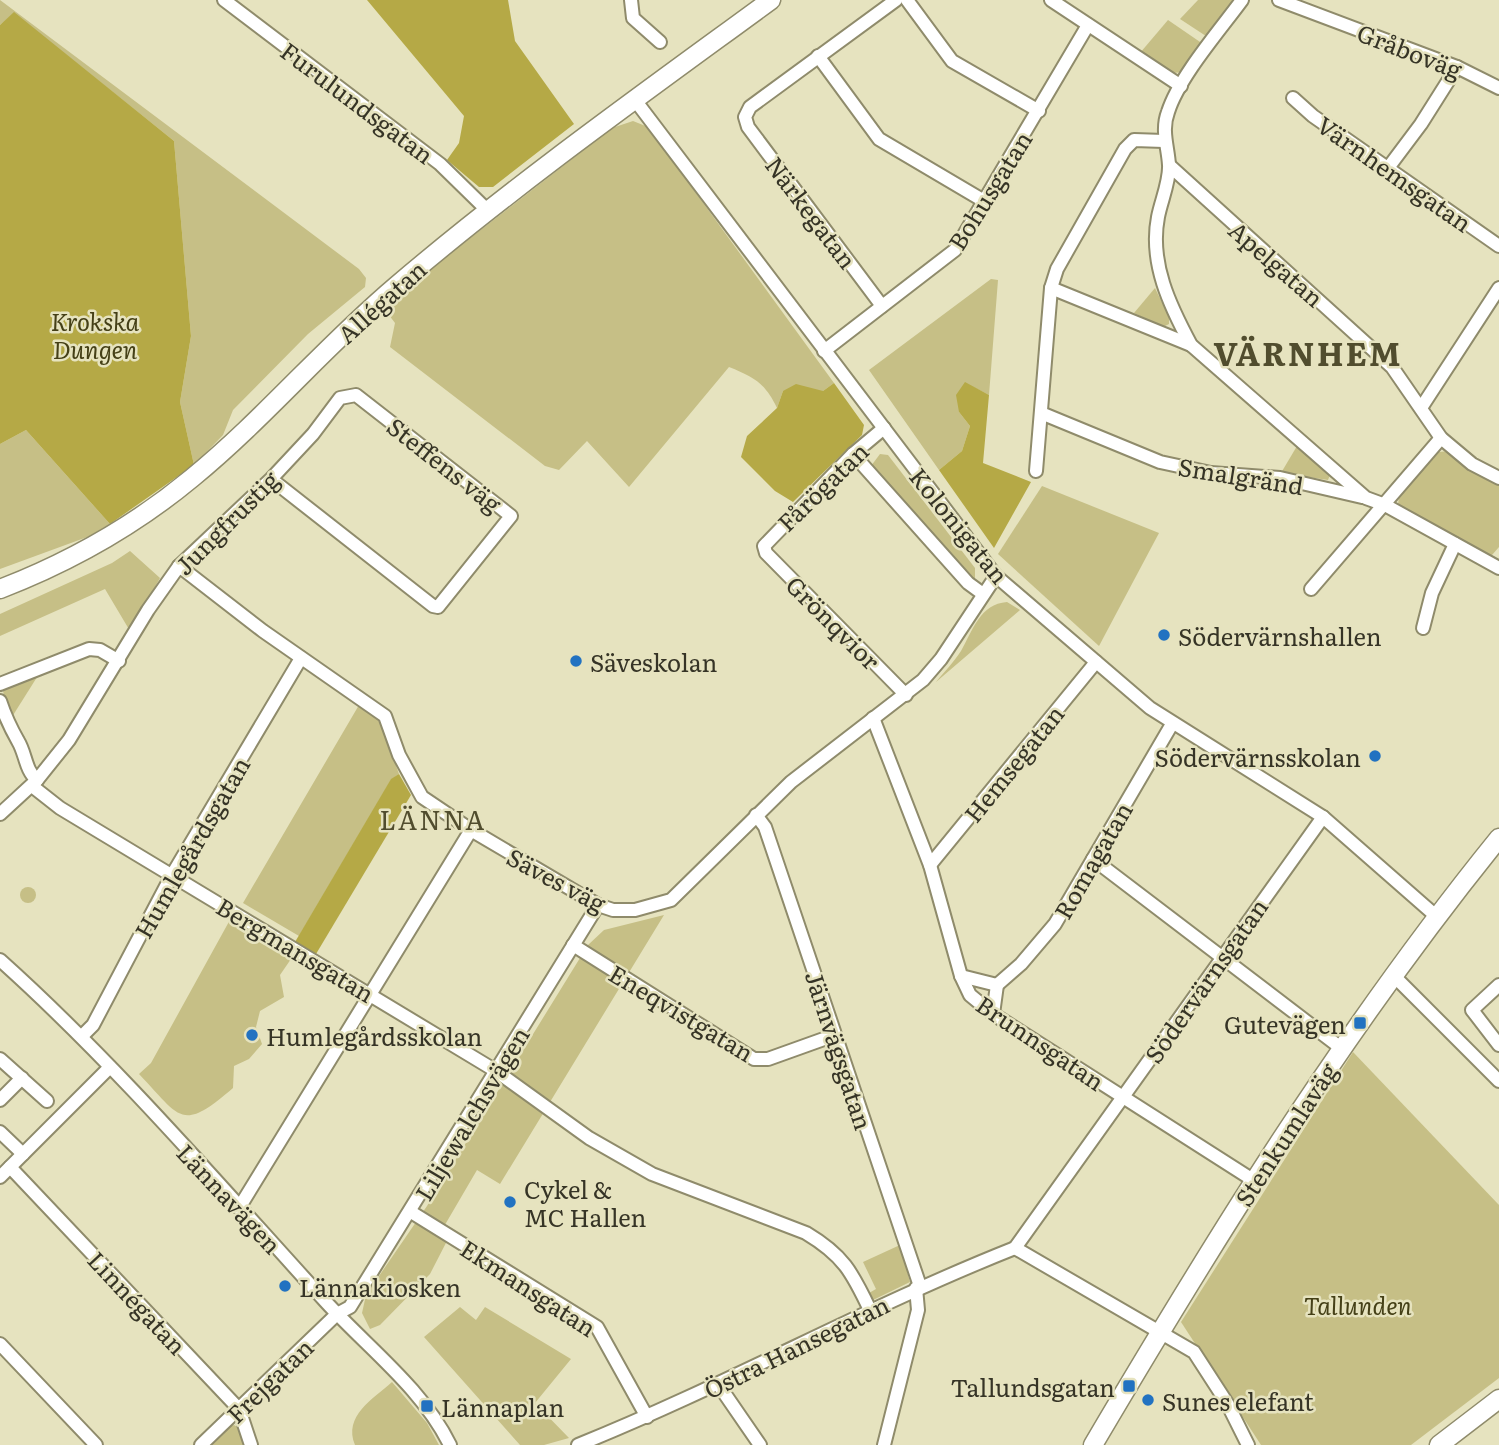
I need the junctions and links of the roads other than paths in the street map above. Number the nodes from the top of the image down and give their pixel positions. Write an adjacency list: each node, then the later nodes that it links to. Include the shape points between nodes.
1 (225, 0): 22 (street, Furulundsgatan, via 440,164)
2 (896, 0): 11 (street)
3 (907, 0): 17 (street, via 952,61)
4 (1051, 0): 9 (street)
5 (1242, 0): 14 (street)
6 (1279, 0): 12 (street, Gråboväg)
7 (632, 1): 10 (street, via 633,18)
8 (764, 2): 16 (street, Allégatan)
9 (1088, 25): 14 (street); 17 (street, Bohusgatan)
10 (660, 42)
11 (818, 56): 21 (street, via 879,139); 26 (street, Närkegatan, via 750,107 745,117)
12 (1457, 66): 13 (street, Gråboväg); 20 (street)
13 (1498, 85)
14 (1181, 86): 18 (street, via 1167,113)
15 (1293, 98): 20 (street, Värnhemsgatan)
16 (635, 100): 22 (street, Allégatan); 28 (street, Kolonigatan)
17 (1039, 111): 21 (street, Bohusgatan)
18 (1164, 141): 19 (street); 24 (street, via 1134,140 1125,149 1057,269)
19 (1170, 166): 27 (street, via 1157,220 1156,251 1174,313); 30 (street, Apelgatan, via 1392,367)
20 (1388, 168): 23 (street, Värnhemsgatan)
21 (985, 201): 26 (street, Bohusgatan, via 955,250)
22 (487, 210): 45 (street, Allégatan, via 369,309 224,450 169,496 89,549)
23 (1499, 246)
24 (1051, 288): 27 (street); 31 (street)
25 (1499, 288): 30 (street)
26 (882, 306): 28 (street, Bohusgatan)
27 (1191, 345): 38 (street)
28 (824, 351): 32 (street, Kolonigatan)
29 (347, 394): 36 (street, Jungfrustig); 36 (street, Steffens väg, via 356,395 511,516 438,607)
30 (1421, 408): 33 (street, Apelgatan)
31 (1041, 413): 35 (street); 38 (street, Smalgränd, via 1160,462 1212,473 1280,478)
32 (884, 428): 34 (street, Fårögatan); 44 (street, Kolonigatan)
33 (1441, 438): 37 (street, Apelgatan, via 1472,464); 39 (street)
34 (853, 454): 41 (street, Fårögatan); 47 (street, via 968,583)
35 (1036, 471)
36 (271, 478): 42 (street, Jungfrustig)
37 (1499, 478)
38 (1366, 498): 39 (street)
39 (1385, 505): 40 (street); 46 (street)
40 (1455, 544): 43 (street); 48 (street, via 1432,593)
41 (764, 546): 53 (street, Grönqvior)
42 (179, 566): 49 (street, Säves väg); 50 (street, Jungfrustig)
43 (1499, 568)
44 (996, 576): 47 (street, Säves väg); 51 (street, Kolonigatan)
45 (0, 589)
46 (1311, 589)
47 (983, 594): 53 (street, Säves väg, via 941,659)
48 (1423, 628)
49 (301, 658): 62 (street, Säves väg, via 385,716 422,797); 66 (street, Humlegårdsgatan)
50 (119, 661): 52 (street, via 89,649); 58 (street, Jungfrustig, via 69,740)
51 (1096, 662): 56 (street, Kolonigatan); 65 (street, Hemsegatan)
52 (0, 684)
53 (906, 695): 55 (street, Säves väg)
54 (0, 701): 57 (street)
55 (873, 718): 60 (street, Säves väg, via 822,755); 65 (street, Brunnsgatan)
56 (1172, 724): 61 (street, Kolonigatan); 64 (street, Romagatan)
57 (6, 736): 58 (street, via 18,740)
58 (35, 783): 59 (street, Jungfrustig); 66 (street, Bergmansgatan, via 60,808)
59 (0, 814)
60 (756, 815): 67 (street, Säves väg, via 671,900 635,910); 78 (street, Järnvägsgatan, via 765,827)
61 (1323, 817): 68 (street, Kolonigatan); 70 (street, Södervärnsgatan)
62 (471, 830): 67 (street, Säves väg); 76 (street)
63 (1499, 838): 68 (street, Stenkumlaväg)
64 (1093, 859): 70 (street); 74 (street, Romagatan, via 1055,924)
65 (930, 865): 72 (street, Brunnsgatan)
66 (172, 874): 76 (street, Bergmansgatan); 79 (street, Humlegårdsgatan, via 93,1025)
67 (598, 905): 69 (street, Liljewalchsvägen)
68 (1436, 916): 73 (street, Stenkumlaväg)
69 (573, 945): 78 (street, Eneqvistgatan, via 754,1059 768,1059); 84 (street, Liljewalchsvägen)
70 (1223, 955): 81 (street); 87 (street, Södervärnsgatan)
71 (0, 960): 79 (street, Lännavägen)
72 (961, 976): 74 (street); 77 (street, Brunnsgatan, via 970,995)
73 (1394, 976): 81 (street, Stenkumlaväg); 86 (street)
74 (997, 985): 77 (street)
75 (1499, 985): 80 (street, via 1472,1010)
76 (371, 994): 84 (street, Bergmansgatan); 95 (street)
77 (993, 1014): 87 (street, Brunnsgatan)
78 (835, 1035): 98 (street, Järnvägsgatan)
79 (82, 1036): 83 (street, Lännavägen)
80 (1499, 1045)
81 (1341, 1048): 94 (street, Stenkumlaväg)
82 (0, 1059): 85 (street)
83 (110, 1067): 91 (street); 95 (street, Lännavägen)
84 (496, 1071): 96 (street, Liljewalchsvägen); 99 (street, Bergmansgatan, via 589,1138 652,1174 822,1242 848,1265)
85 (22, 1078): 88 (street); 89 (street)
86 (1499, 1081)
87 (1123, 1097): 94 (street, Brunnsgatan); 97 (street, Södervärnsgatan)
88 (0, 1100)
89 (47, 1101)
90 (0, 1132): 91 (street)
91 (23, 1154): 92 (street)
92 (10, 1167): 93 (street); 105 (street, Linnégatan)
93 (0, 1177)
94 (1253, 1180): 101 (street, Stenkumlaväg)
95 (239, 1208): 100 (street, Lännavägen)
96 (411, 1212): 100 (street, Liljewalchsvägen, via 351,1307); 106 (street, Ekmansgatan, via 597,1327)
97 (1015, 1248): 98 (street, Östra Hansegatan); 101 (street)
98 (918, 1287): 99 (street, Östra Hansegatan); 113 (street, Järnvägsgatan, via 918,1310)
99 (870, 1310): 103 (street, Östra Hansegatan)
100 (337, 1314): 105 (street, Frejgatan); 110 (street, Lännavägen, via 427,1406)
101 (1163, 1333): 114 (street, Stenkumlaväg); 115 (street, via 1194,1352)
102 (0, 1344): 107 (street)
103 (718, 1384): 106 (street, Östra Hansegatan); 112 (street)
104 (1499, 1399): 116 (street)
105 (239, 1409): 108 (street, Frejgatan); 109 (street, Linnégatan)
106 (647, 1417): 111 (street, Östra Hansegatan)
107 (96, 1445)
108 (201, 1445)
109 (251, 1445)
110 (450, 1445)
111 (578, 1445)
112 (760, 1445)
113 (884, 1445)
114 (1093, 1445)
115 (1248, 1445)
116 (1439, 1445)

